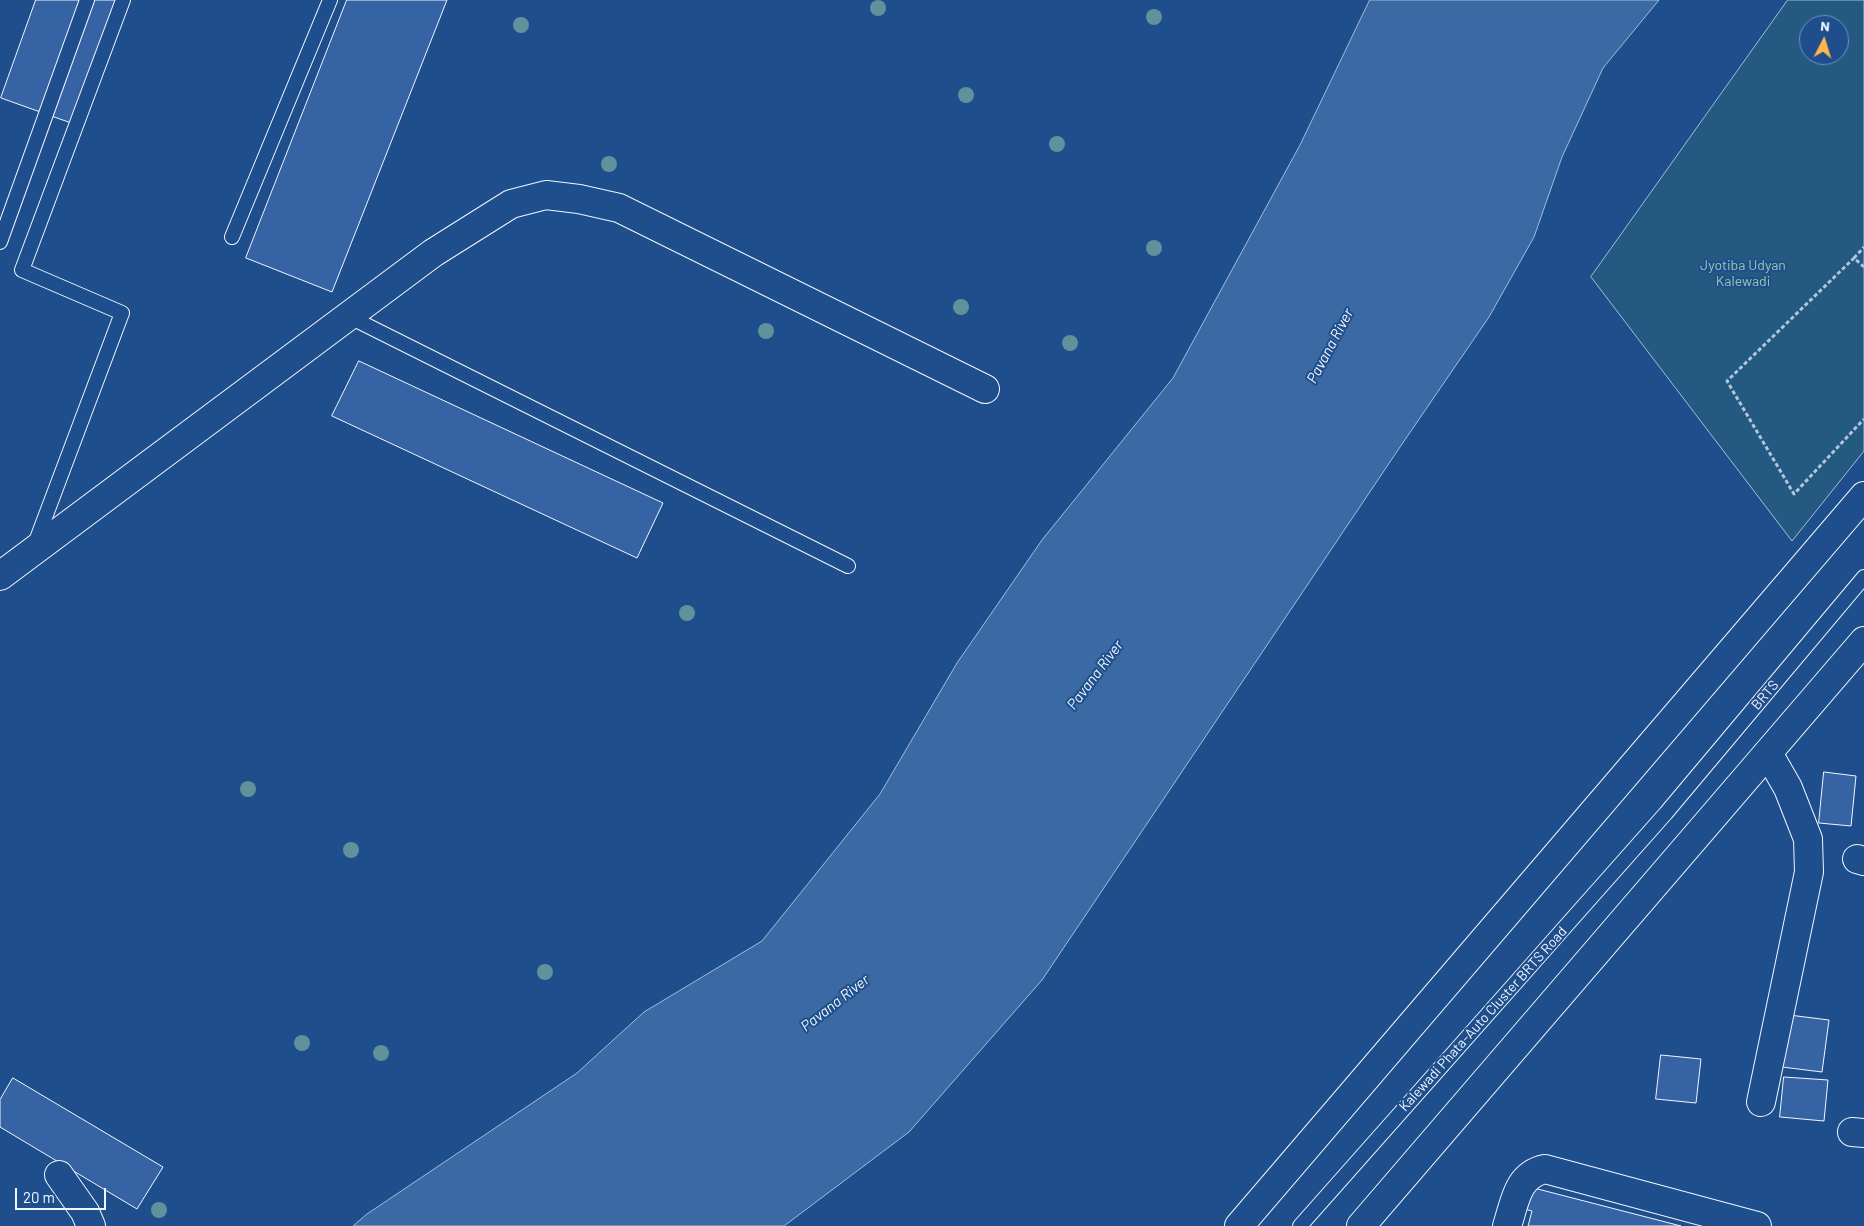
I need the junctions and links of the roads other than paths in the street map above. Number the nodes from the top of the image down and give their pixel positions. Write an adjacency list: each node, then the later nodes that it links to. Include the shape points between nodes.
1 (87, 0): 5 (lane)
2 (123, 0): 9 (lane, via 22,270 122,313)
3 (330, 0): 4 (lane)
4 (232, 237)
5 (0, 242)
6 (348, 316): 7 (street, via 433,253 511,204 546,195 619,208); 9 (street); 10 (lane)
7 (985, 389)
8 (1864, 496): 19 (street)
9 (33, 552): 11 (street)
10 (848, 566)
11 (0, 576)
12 (1864, 577): 15 (lane, BRTS)
13 (1864, 641): 14 (street)
14 (1768, 753): 16 (street, via 1788,788 1808,839 1809,872); 21 (street)
15 (1666, 813): 20 (lane, Kalewadi Phata-Auto Cluster BRTS Road)
16 (1761, 1102)
17 (59, 1176): 18 (street)
18 (91, 1226)
19 (1239, 1226)
20 (1300, 1226)
21 (1361, 1226)
22 (1506, 1226): 23 (street, via 1520,1186 1527,1176 1545,1169)
23 (1757, 1226)

